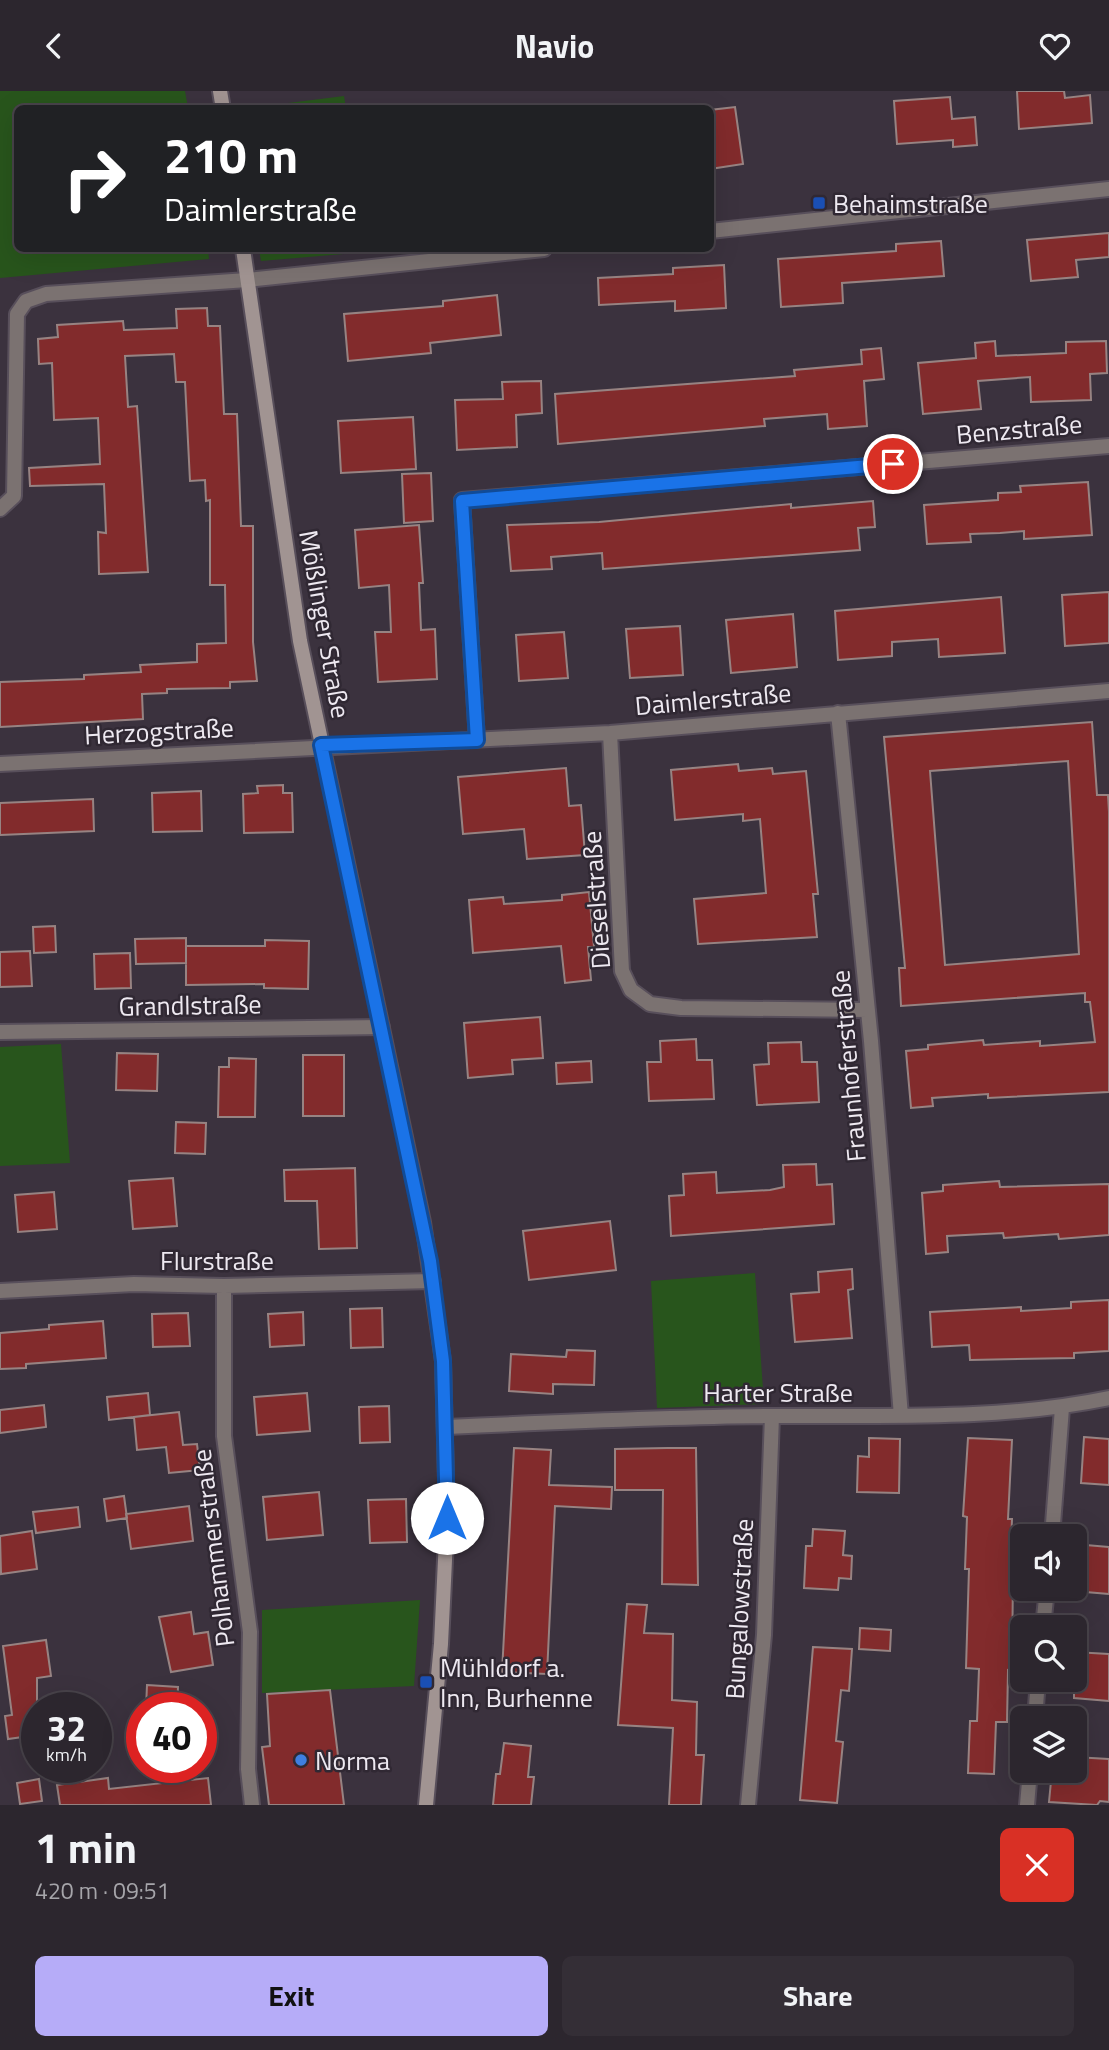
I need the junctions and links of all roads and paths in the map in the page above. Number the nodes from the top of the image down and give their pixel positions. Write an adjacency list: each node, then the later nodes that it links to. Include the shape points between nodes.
1 (1109, 189): 2 (street)
2 (714, 231)
3 (243, 252): 5 (street, Mößlinger Straße)
4 (515, 252): 5 (street)
5 (247, 280): 7 (street, via 46,293 26,300 17,314 14,496); 12 (street, Mößlinger Straße, via 300,641)
6 (1109, 446): 11 (street, Benzstraße, via 462,501)
7 (0, 509)
8 (1109, 691): 9 (street, Daimlerstraße)
9 (838, 713): 10 (street, Daimlerstraße); 14 (street, Fraunhoferstraße)
10 (610, 733): 11 (street, Daimlerstraße); 14 (street, Dieselstraße, via 622,971 631,990 650,1004 681,1009)
11 (477, 740): 12 (street, Daimlerstraße)
12 (321, 745): 13 (street, Herzogstraße); 15 (street, Mößlinger Straße)
13 (0, 764)
14 (868, 1010): 23 (street, Fraunhoferstraße)
15 (382, 1027): 16 (street, Grandlstraße); 17 (street, Mößlinger Straße)
16 (0, 1032)
17 (433, 1280): 18 (street, Flurstraße); 24 (street, Mößlinger Straße)
18 (225, 1286): 19 (street, Flurstraße, via 134,1284); 27 (street, Polhammerstraße, via 224,1436 250,1632 248,1769)
19 (0, 1291)
20 (1109, 1398): 21 (street, Harter Straße)
21 (1062, 1408): 23 (street, Harter Straße); 25 (street)
22 (772, 1416): 23 (street, Harter Straße); 24 (street, Harter Straße); 29 (street, Bungalowstraße, via 764,1635)
23 (901, 1416)
24 (447, 1427): 28 (street, Mößlinger Straße, via 442,1632)
25 (1053, 1524)
26 (1029, 1783): 30 (street)
27 (252, 1805)
28 (426, 1805)
29 (748, 1805)
30 (1027, 1805)

